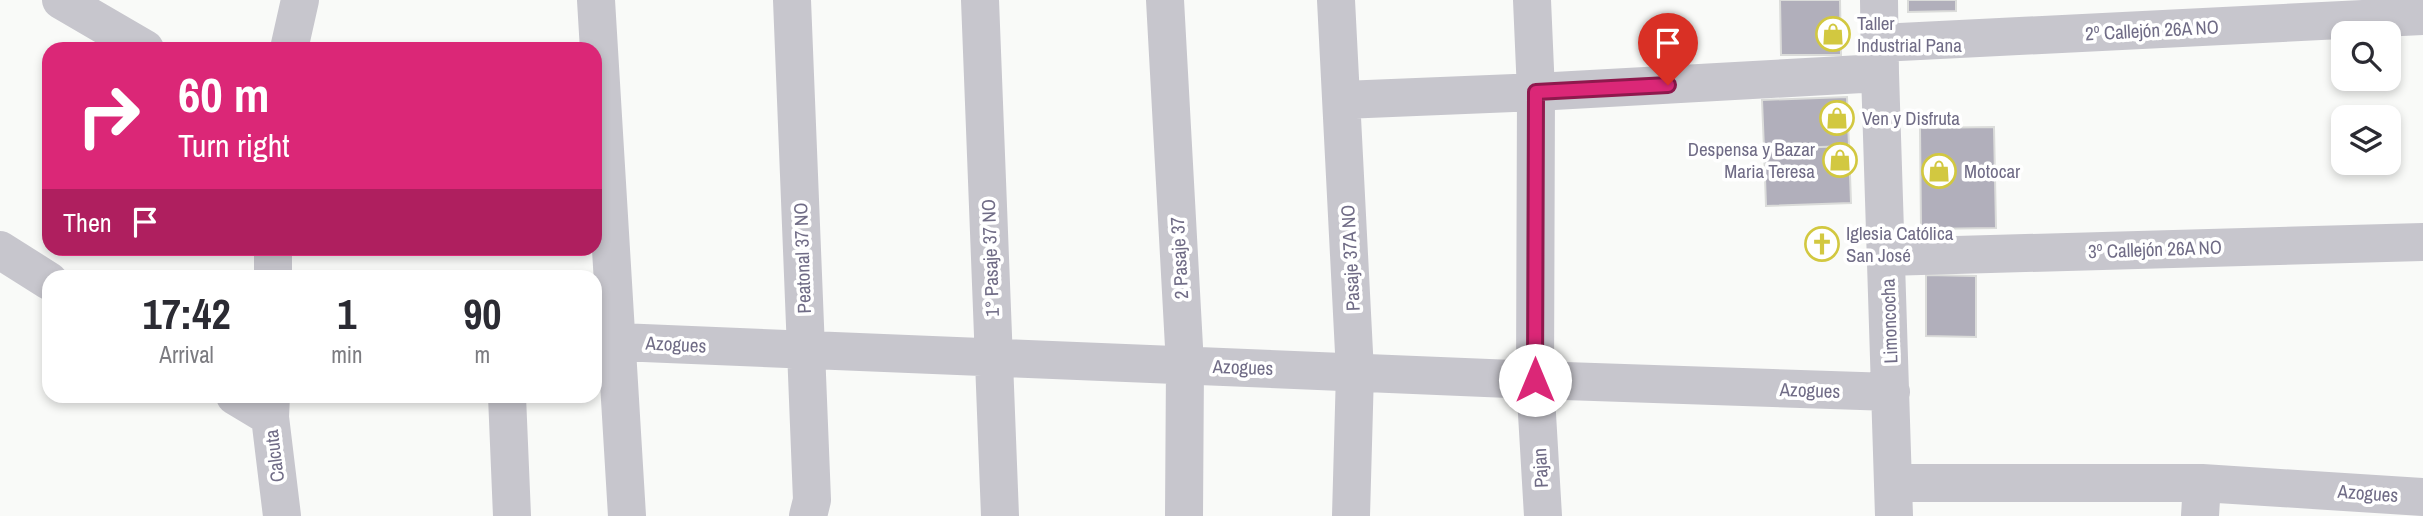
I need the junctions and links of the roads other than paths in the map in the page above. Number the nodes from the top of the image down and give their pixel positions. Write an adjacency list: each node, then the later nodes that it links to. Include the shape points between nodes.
1 (61, 0): 11 (street)
2 (300, 0): 12 (street)
3 (596, 0): 13 (street)
4 (792, 0): 23 (street, Peatonal 37 NO)
5 (980, 0): 24 (street, 1° Pasaje 37 NO)
6 (1165, 0): 25 (street, 2 Pasaje 37)
7 (1336, 0): 16 (street, Pasaje 37A NO)
8 (1532, 0): 15 (street, Pajan)
9 (1880, 0): 14 (street, Limoncocha)
10 (2423, 16): 14 (street, 2º Callejón 26A NO)
11 (133, 42)
12 (291, 42)
13 (597, 42)
14 (1880, 58): 15 (street, 2º Callejón 26A NO); 20 (street, Limoncocha)
15 (1536, 92): 16 (street, 2º Callejón 26A NO); 27 (street, Pajan)
16 (1343, 100): 26 (street, Pasaje 37A NO)
17 (602, 227): 22 (street)
18 (2423, 242): 20 (street, 3º Callejón 26A NO)
19 (0, 250): 21 (street)
20 (1886, 257): 28 (street, Limoncocha)
21 (42, 277)
22 (605, 341): 23 (street, Azogues); 36 (street)
23 (806, 351): 24 (street, Azogues); 37 (street, Peatonal 37 NO, via 812,500)
24 (994, 358): 25 (street, Azogues); 38 (street, 1° Pasaje 37 NO)
25 (1185, 365): 26 (street, Azogues); 39 (street, 2 Pasaje 37)
26 (1354, 372): 27 (street, Azogues); 40 (street, Pasaje 37A NO)
27 (1535, 380): 28 (street, Azogues); 41 (street, Pajan)
28 (1891, 393): 32 (street, Limoncocha)
29 (507, 403): 35 (street)
30 (270, 406): 34 (street, Calcuta)
31 (2423, 497): 33 (street, Azogues)
32 (1894, 500): 33 (street, Azogues)
33 (2201, 500)
34 (282, 516)
35 (512, 516)
36 (626, 516)
37 (808, 516)
38 (1000, 516)
39 (1184, 516)
40 (1351, 516)
41 (1543, 516)

